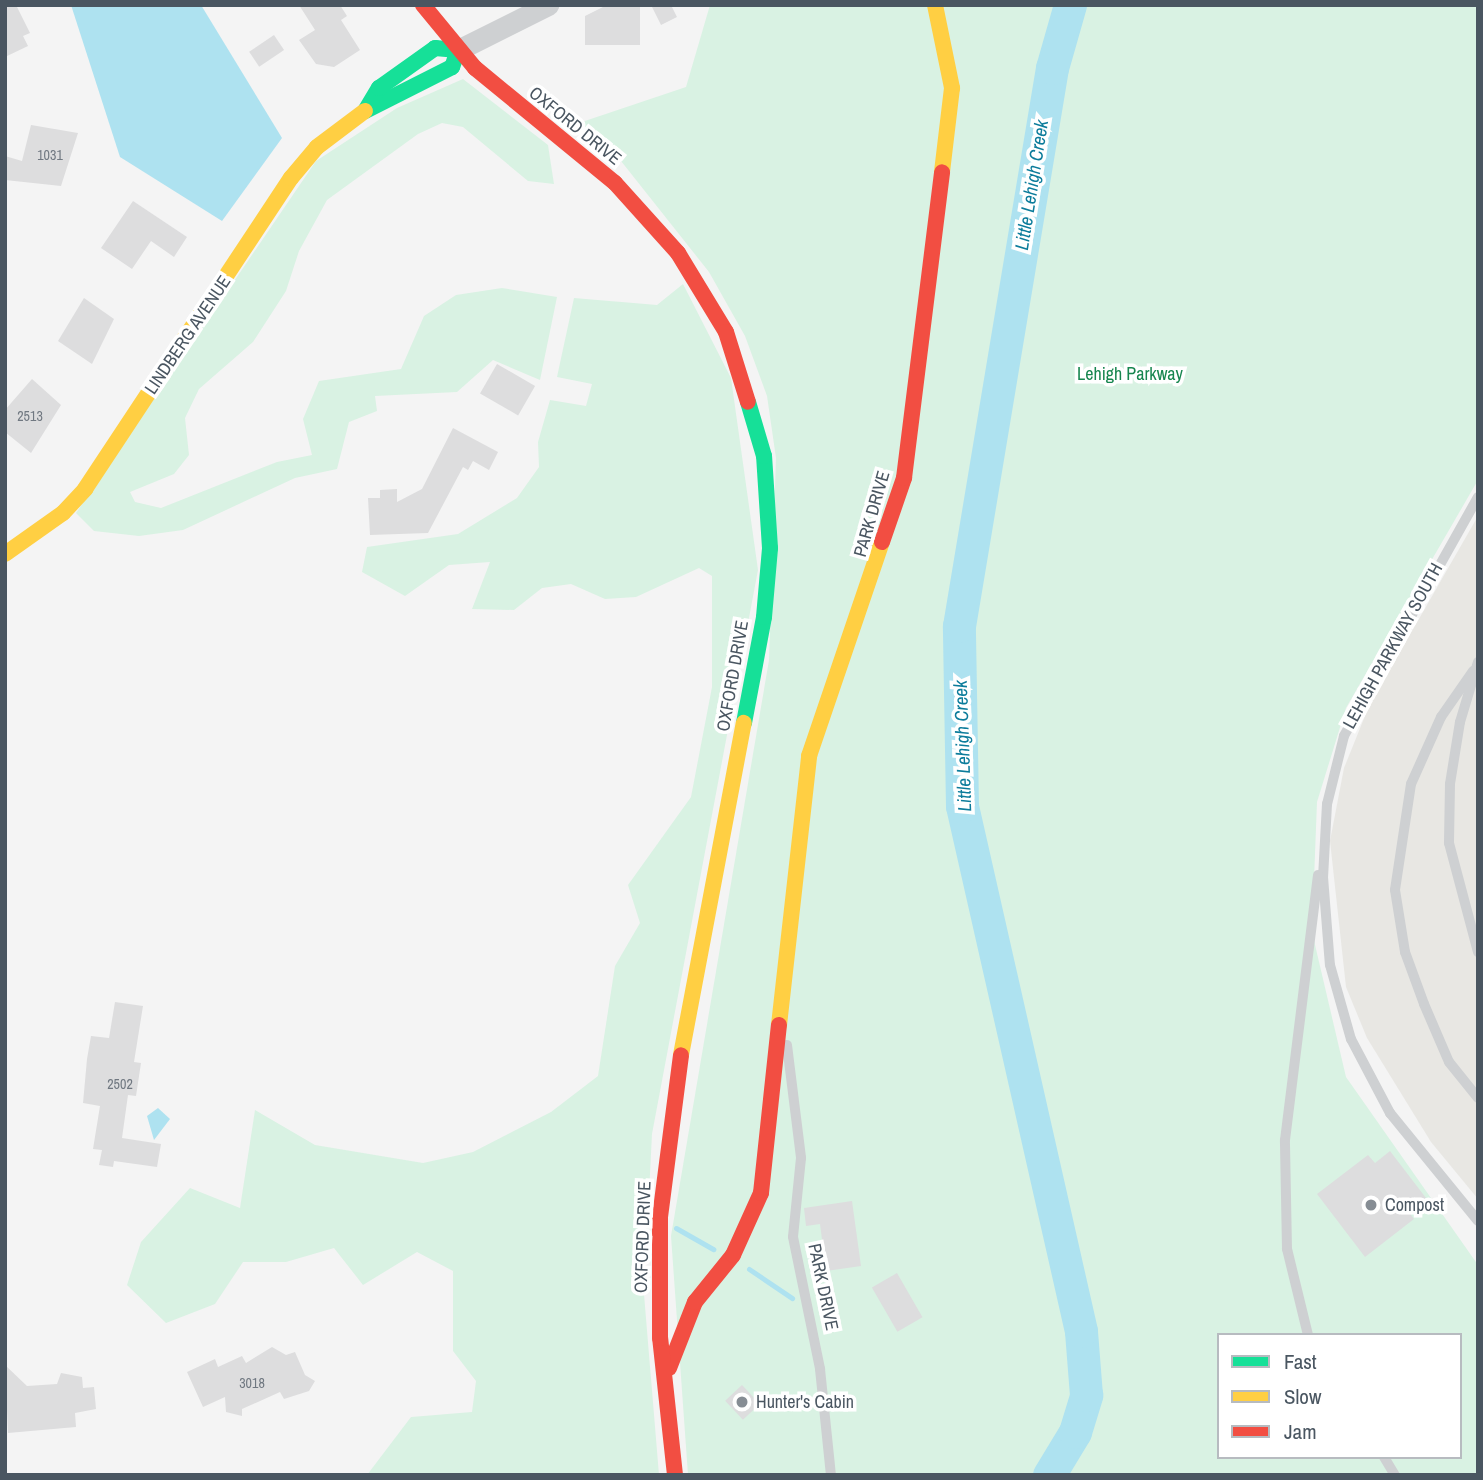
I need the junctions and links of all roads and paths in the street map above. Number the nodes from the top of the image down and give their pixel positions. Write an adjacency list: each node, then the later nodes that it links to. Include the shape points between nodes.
1 (422, 5): 4 (street, OXFORD DRIVE)
2 (548, 5): 4 (street, LINDBERG AVENUE)
3 (935, 5): 11 (street, PARK DRIVE, via 952,88 906,464 870,584 809,755 800,804)
4 (458, 50): 5 (street, LINDBERG AVENUE, via 452,67); 5 (street, LINDBERG AVENUE, via 435,48 379,88); 15 (street, OXFORD DRIVE, via 615,183 678,253 730,342 764,456 770,548 764,617 669,1130 659,1253)
5 (365, 111): 7 (street, LINDBERG AVENUE, via 317,147 291,178 85,489 63,513)
6 (1478, 497): 9 (lane, LEHIGH PARKWAY SOUTH, via 1358,703 1334,769)
7 (5, 554)
8 (1476, 666): 10 (lane, via 1450,784 1449,844); 12 (lane, via 1441,717 1410,784 1395,890 1405,952 1424,1004 1449,1062)
9 (1325, 828): 13 (lane, LEHIGH PARKWAY SOUTH, via 1330,965 1351,1039 1390,1112); 14 (lane, via 1285,1140 1287,1249)
10 (1478, 952)
11 (781, 1025): 15 (street, PARK DRIVE, via 761,1193 733,1255 695,1302 681,1329); 18 (lane, PARK DRIVE, via 799,1114 793,1237 818,1356)
12 (1478, 1098)
13 (1478, 1222)
14 (1308, 1333)
15 (665, 1403): 17 (street, OXFORD DRIVE)
16 (1385, 1459): 19 (lane)
17 (675, 1475)
18 (831, 1475)
19 (1395, 1475)

